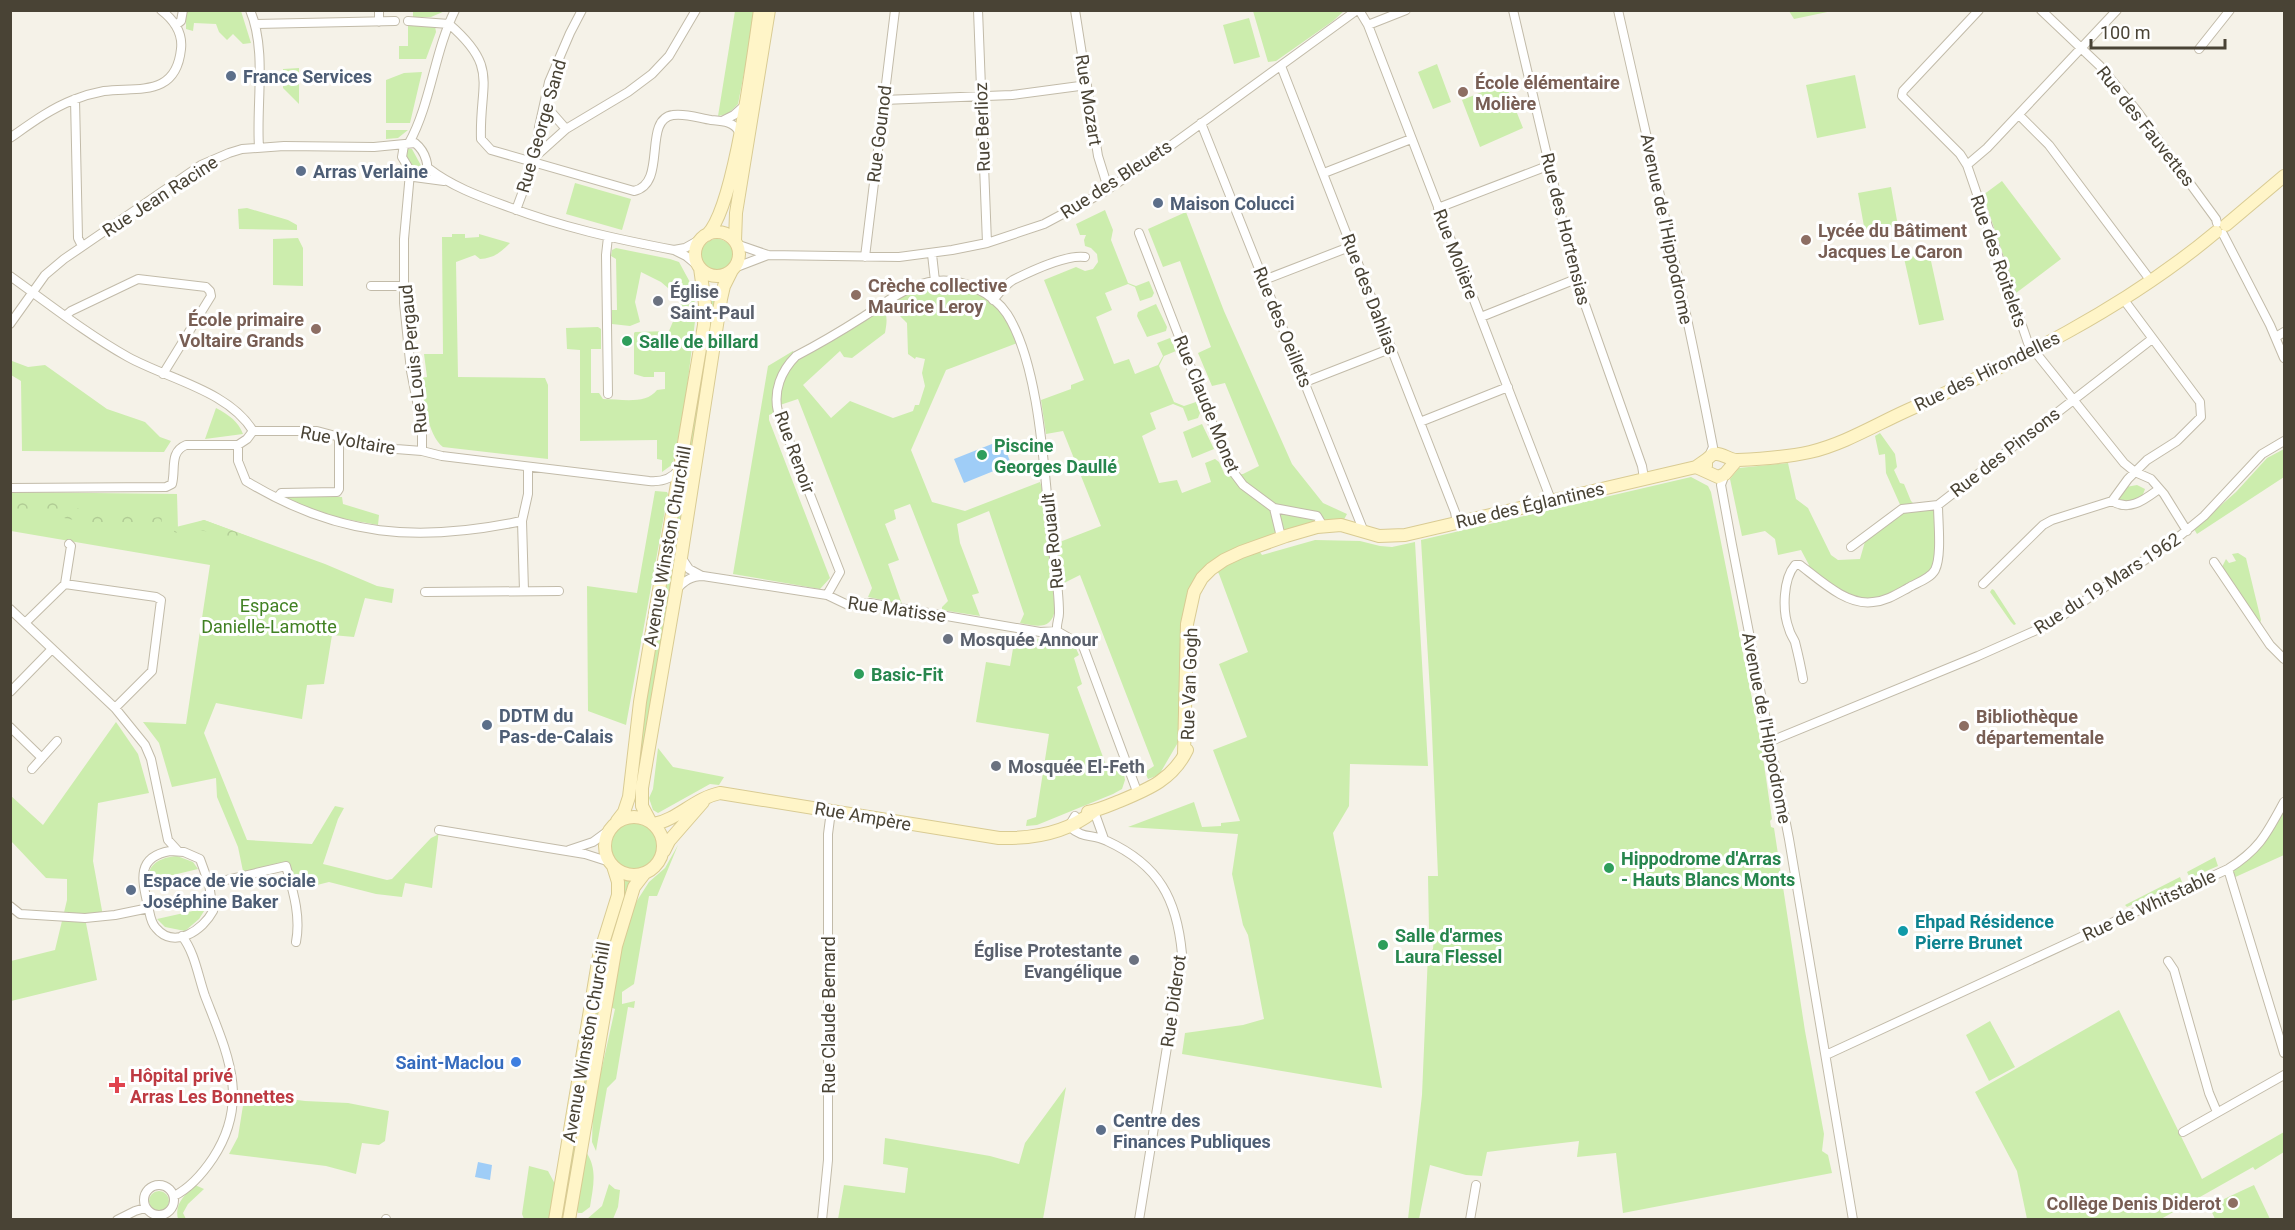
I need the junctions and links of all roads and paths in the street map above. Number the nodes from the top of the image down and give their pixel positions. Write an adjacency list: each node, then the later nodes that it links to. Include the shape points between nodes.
1 (161, 10): 24 (street)
2 (183, 10): 24 (street, via 181,21)
3 (250, 10): 25 (street)
4 (379, 10): 21 (street)
5 (455, 10): 26 (street)
6 (582, 10): 36 (street, Rue George Sand, via 549,82)
7 (696, 10): 41 (street, via 669,56 651,74)
8 (760, 10): 35 (main road)
9 (769, 10): 67 (main road, via 736,213)
10 (895, 10): 34 (street, Rue Gounod)
11 (978, 10): 32 (street, Rue Berlioz)
12 (1075, 10): 31 (street, Rue Mozart)
13 (1358, 10): 27 (street, Rue Molière); 30 (street, Rue des Bleuets)
14 (1406, 10): 27 (street)
15 (1513, 10): 51 (street, Rue des Hortensias)
16 (1618, 10): 108 (street, Avenue de l'Hippodrome, via 1662,198)
17 (1979, 10): 52 (street, Rue des Roitelets, via 1902,96)
18 (2041, 10): 28 (street, Rue des Fauvettes)
19 (2117, 10): 28 (street)
20 (2230, 10): 29 (street)
21 (379, 21): 22 (street); 25 (street)
22 (395, 21)
23 (408, 21): 26 (street)
24 (176, 24): 33 (street, via 182,43 180,59 168,80 153,88 104,91)
25 (256, 24): 48 (street)
26 (449, 24): 40 (street); 50 (street, via 482,65 481,139 485,146)
27 (1368, 25): 44 (street, Rue Molière)
28 (2082, 48): 37 (street); 63 (street, Rue des Fauvettes, via 2138,111)
29 (2199, 49)
30 (1281, 66): 39 (street, Rue des Bleuets); 55 (street, Rue des Dahlias)
31 (1087, 85): 32 (street); 59 (street, Rue Mozart, via 1098,156)
32 (981, 97): 34 (street); 68 (street, Rue Berlioz)
33 (75, 99): 43 (street); 69 (street, via 78,238)
34 (884, 100): 74 (street, Rue Gounod)
35 (744, 106): 38 (street); 42 (main road)
36 (544, 107): 41 (street); 50 (street, Rue George Sand)
37 (2019, 115): 52 (street); 82 (street, via 2049,145)
38 (722, 121): 42 (street, via 736,126); 50 (street, via 676,115 664,119 658,129 649,183 634,191)
39 (1201, 123): 59 (street, Rue des Bleuets); 80 (street, Rue des Oeillets)
40 (418, 126): 45 (street); 47 (street)
41 (566, 129): 50 (street)
42 (739, 132): 66 (main road, via 728,188 716,223)
43 (10, 138)
44 (1411, 138): 55 (street); 61 (street, Rue Molière)
45 (406, 144): 46 (street, Rue Jean Racine); 47 (street, Rue Jean Racine); 49 (street)
46 (379, 145): 48 (street, Rue Jean Racine); 49 (street, Rue Jean Racine)
47 (419, 146): 53 (street)
48 (260, 147): 69 (street, Rue Jean Racine, via 229,153 201,165)
49 (402, 157): 54 (street)
50 (536, 159): 62 (street, Rue George Sand)
51 (1550, 165): 61 (street); 79 (street, Rue des Hortensias)
52 (1967, 165): 95 (street, Rue des Roitelets)
53 (428, 168): 57 (street, Rue Louis Pergaud); 58 (street)
54 (410, 173): 57 (street); 60 (street, Rue Louis Pergaud)
55 (1324, 173): 70 (street, Rue des Dahlias)
56 (2284, 176): 63 (main road, Rue des Hirondelles)
57 (421, 178): 58 (street); 60 (street, Rue Louis Pergaud)
58 (448, 182): 62 (street)
59 (1108, 188): 68 (street, Rue des Bleuets, via 1044,224)
60 (408, 196): 84 (street, Rue Louis Pergaud)
61 (1438, 208): 89 (street, Rue Molière)
62 (516, 210): 65 (street)
63 (2220, 229): 82 (main road, Rue des Hirondelles); 92 (street, Rue des Fauvettes)
64 (1139, 233): 121 (street, Rue Claude Monet, via 1234,473 1243,485)
65 (608, 237): 71 (street); 100 (street)
66 (704, 237): 67 (main road, via 723,233); 71 (street); 76 (main road, via 695,254)
67 (735, 243): 73 (street, Rue des Bleuets); 77 (main road, via 739,258)
68 (987, 243): 72 (street, Rue des Bleuets)
69 (82, 246): 85 (street, Rue Jean Racine, via 45,275)
70 (1352, 246): 80 (street); 94 (street, Rue des Dahlias)
71 (674, 250): 76 (street)
72 (932, 254): 74 (street, Rue des Bleuets); 81 (street)
73 (768, 255): 74 (street, Rue des Bleuets); 77 (street, Rue des Bleuets)
74 (865, 257)
75 (1085, 257): 86 (street, via 1063,259 1012,281)
76 (699, 267): 77 (main road, via 713,276); 110 (main road, Avenue Winston Churchill, via 705,318)
77 (733, 269): 130 (main road, Avenue Winston Churchill, via 721,299)
78 (10, 276): 85 (street)
79 (1576, 279): 89 (street); 112 (street, Rue des Hortensias)
80 (1264, 280): 98 (street, Rue des Oeillets)
81 (935, 281): 86 (street, Rue Rouault, via 971,286); 139 (street, Rue Renoir, via 894,297 796,356 784,368 778,412 840,572)
82 (2151, 281): 87 (main road, Rue des Hirondelles)
83 (371, 286): 84 (street)
84 (404, 286): 107 (street, Rue Louis Pergaud)
85 (33, 292): 88 (street); 90 (street, Rue Jean Racine)
86 (993, 300): 142 (street, Rue Rouault, via 1006,313 1017,335 1035,402 1060,616)
87 (2124, 300): 93 (street); 95 (main road, Rue des Hirondelles)
88 (65, 316): 97 (street); 97 (street, via 138,279 206,287 211,296)
89 (1481, 317): 99 (street, Rue Molière)
90 (10, 324)
91 (2284, 332): 92 (street)
92 (2276, 337): 96 (street, Rue des Fauvettes)
93 (2152, 339): 101 (street, Rue des Pinsons); 111 (street, via 2200,402 2201,417)
94 (1392, 348): 98 (street); 102 (street, Rue des Dahlias)
95 (2033, 350): 101 (street, Rue des Roitelets); 108 (main road, Rue des Hirondelles, via 1837,443 1803,453)
96 (2284, 358)
97 (163, 374): 103 (street, via 227,404 244,417)
98 (1305, 382): 126 (street, Rue des Oeillets)
99 (1508, 387): 102 (street); 118 (street, Rue Molière)
100 (608, 394)
101 (2072, 400): 111 (street, Rue des Roitelets); 120 (street, Rue des Pinsons)
102 (1420, 422): 123 (street, Rue des Dahlias)
103 (253, 431): 104 (street, Rue Voltaire, via 317,431); 106 (street)
104 (339, 437): 107 (street, Rue Voltaire); 117 (street, via 337,492 281,493)
105 (2284, 441): 125 (street, Rue du 19 Mars 1962, via 2262,454)
106 (238, 445): 114 (street, via 179,448 174,454 172,484 166,487); 117 (street, via 238,461 246,481)
107 (422, 451): 109 (street, Rue Voltaire)
108 (1717, 465): 112 (main road, Rue des Églantines); 150 (street, Avenue de l'Hippodrome)
109 (528, 467): 113 (street, Rue Voltaire); 122 (street)
110 (679, 468): 113 (street); 116 (main road, Avenue Winston Churchill)
111 (2135, 472): 115 (street, Rue des Roitelets, via 2151,479); 119 (street)
112 (1644, 478): 118 (main road, Rue des Églantines)
113 (659, 482): 116 (street, Rue Voltaire)
114 (10, 488)
115 (2159, 489): 119 (street, via 2133,505); 125 (street)
116 (675, 491): 159 (main road, Avenue Winston Churchill, via 640,702 629,797)
117 (277, 498): 122 (street, via 356,528 391,533 467,531)
118 (1551, 500): 123 (main road, Rue des Églantines)
119 (2112, 501): 134 (street, via 2043,525)
120 (1938, 505): 129 (street, Rue des Pinsons, via 1902,509); 145 (street, via 1936,568 1931,575 1886,600 1856,602 1800,565 1788,573 1785,608)
121 (1274, 508): 124 (street, Rue Claude Monet, via 1317,516); 127 (street)
122 (522, 521): 136 (street)
123 (1457, 523): 126 (main road, Rue des Églantines, via 1405,535)
124 (1323, 526): 126 (main road, Rue Van Gogh, via 1341,525); 127 (main road, Rue Van Gogh)
125 (2187, 531): 150 (street, Rue du 19 Mars 1962, via 2042,628)
126 (1364, 532)
127 (1281, 537): 151 (main road, Rue Van Gogh, via 1224,560 1202,578 1194,592 1187,624)
128 (69, 544): 133 (street)
129 (1851, 547)
130 (681, 557): 132 (street, via 689,569); 135 (main road, Avenue Winston Churchill)
131 (2214, 562): 144 (street)
132 (703, 576): 135 (street, via 693,577); 139 (street, Rue Matisse)
133 (65, 584): 141 (street); 147 (street, via 161,600 152,671)
134 (1983, 584)
135 (676, 590): 160 (main road, Avenue Winston Churchill, via 642,788 642,806)
136 (524, 591): 137 (street); 138 (street)
137 (559, 591)
138 (425, 592)
139 (827, 596): 142 (street, Rue Matisse, via 850,606 870,603 1041,632)
140 (10, 609): 141 (street)
141 (25, 623): 143 (street)
142 (1057, 631): 154 (street, via 1083,646)
143 (52, 649): 146 (street); 147 (street)
144 (2284, 659)
145 (1803, 680)
146 (10, 692)
147 (115, 708): 165 (street, via 149,753)
148 (10, 727): 152 (street)
149 (57, 741): 152 (street)
150 (1771, 741): 182 (street, Avenue de l'Hippodrome)
151 (1184, 755): 154 (main road, Rue Ampère, via 1163,781)
152 (42, 758): 153 (street)
153 (32, 769)
154 (1138, 794): 158 (main road, Rue Ampère)
155 (708, 797): 157 (main road, Rue Ampère, via 724,793); 160 (main road, Rue Ampère, via 668,821); 169 (main road)
156 (2284, 802): 171 (street, Rue de Whitstable, via 2262,841 2249,856)
157 (831, 811): 161 (main road, Rue Ampère, via 999,838); 195 (street, Rue Claude Bernard, via 828,1160)
158 (1094, 811): 161 (main road, Rue Ampère); 164 (street)
159 (617, 821): 160 (main road, via 632,816); 163 (main road)
160 (652, 823): 169 (main road, via 662,837)
161 (1074, 825): 164 (street, Rue Diderot)
162 (439, 830): 166 (street)
163 (608, 831): 166 (street, via 593,842); 170 (main road, via 605,849)
164 (1104, 839): 196 (street, Rue Diderot, via 1145,863 1158,877 1175,912 1182,954)
165 (168, 840): 167 (street); 168 (street)
166 (567, 850): 170 (street, via 593,855)
167 (178, 851): 168 (street); 173 (street, via 200,859)
168 (162, 852): 175 (street, via 143,871)
169 (662, 855): 172 (main road, via 654,868)
170 (611, 864): 172 (main road, via 629,875); 193 (main road, Avenue Winston Churchill, via 619,891 599,956)
171 (2228, 869): 181 (street); 182 (street, Rue de Whitstable)
172 (644, 873): 194 (main road, Avenue Winston Churchill, via 634,887 615,946)
173 (209, 884): 178 (street, via 213,911 203,925); 179 (street, via 286,867 297,913)
174 (10, 906): 176 (street)
175 (149, 909): 176 (street, via 85,918); 178 (street, via 157,930 169,936)
176 (20, 914): 177 (street)
177 (10, 916)
178 (187, 935): 187 (street, via 228,1055 233,1097 230,1123 216,1152 193,1182)
179 (296, 942)
180 (2168, 961): 184 (street)
181 (2284, 1053)
182 (1826, 1055): 198 (street, Avenue de l'Hippodrome)
183 (2284, 1075): 184 (street)
184 (2217, 1112): 185 (street)
185 (2183, 1132)
186 (1476, 1185): 197 (street)
187 (174, 1196): 188 (street, via 164,1186 151,1187 143,1199); 189 (street)
188 (145, 1208): 190 (street); 191 (street)
189 (171, 1210): 190 (street); 192 (street)
190 (157, 1217)
191 (117, 1220)
192 (174, 1220)
193 (555, 1220)
194 (569, 1220)
195 (822, 1220)
196 (1138, 1220)
197 (1470, 1220)
198 (1854, 1220)

